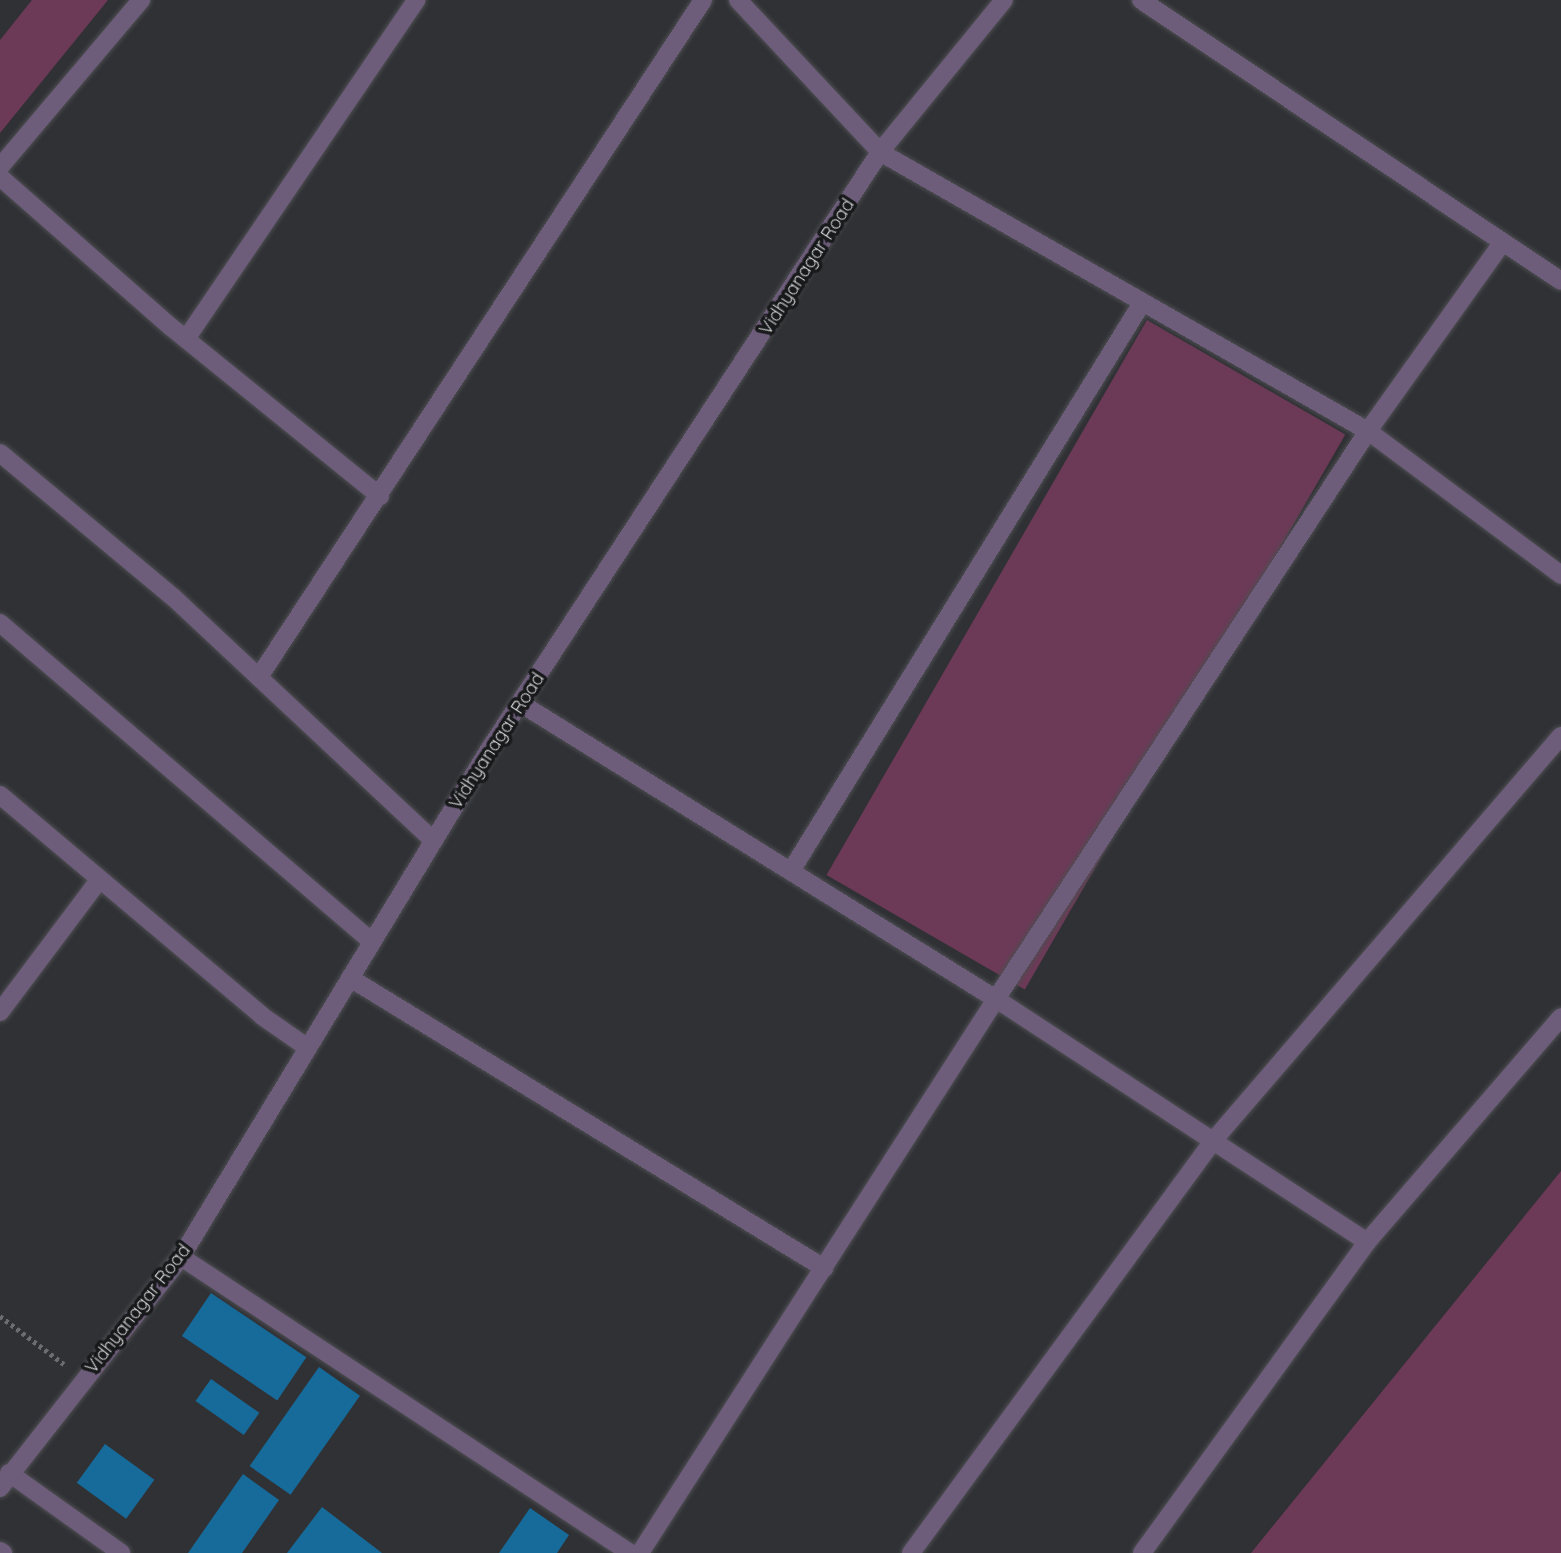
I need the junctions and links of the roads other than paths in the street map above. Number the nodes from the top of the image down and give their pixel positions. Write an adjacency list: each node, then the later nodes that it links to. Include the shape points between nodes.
1 (141, 0): 8 (street)
2 (416, 0): 13 (street)
3 (703, 0): 16 (street)
4 (738, 0): 7 (street)
5 (1004, 0): 7 (street, Vidhyanagar Road)
6 (1141, 0): 10 (street)
7 (880, 152): 12 (street); 20 (street, Vidhyanagar Road)
8 (0, 167)
9 (0, 177): 13 (street)
10 (1503, 242): 11 (street); 14 (street)
11 (1561, 281)
12 (1142, 303): 14 (street); 24 (street)
13 (186, 340): 16 (street)
14 (1368, 431): 17 (street); 28 (street)
15 (0, 453): 19 (street, via 173,597)
16 (380, 496): 19 (street)
17 (1561, 575)
18 (0, 623): 26 (street)
19 (259, 677): 23 (street)
20 (520, 703): 23 (street, Vidhyanagar Road); 24 (street)
21 (1561, 736): 32 (street)
22 (0, 795): 25 (street)
23 (434, 841): 26 (street, Vidhyanagar Road)
24 (791, 871): 28 (street)
25 (100, 879): 29 (street); 31 (street, via 262,1016)
26 (372, 942): 27 (street, Vidhyanagar Road)
27 (350, 978): 31 (street, Vidhyanagar Road); 35 (street)
28 (996, 999): 32 (street); 35 (street)
29 (0, 1012)
30 (1561, 1017): 33 (street)
31 (308, 1048): 34 (street, Vidhyanagar Road)
32 (1213, 1141): 33 (street); 40 (street)
33 (1367, 1242): 41 (street)
34 (181, 1256): 36 (street, Vidhyanagar Road); 38 (street)
35 (824, 1268): 39 (street)
36 (5, 1481): 37 (street)
37 (121, 1553)
38 (630, 1553)
39 (640, 1553)
40 (911, 1553)
41 (1142, 1553)

